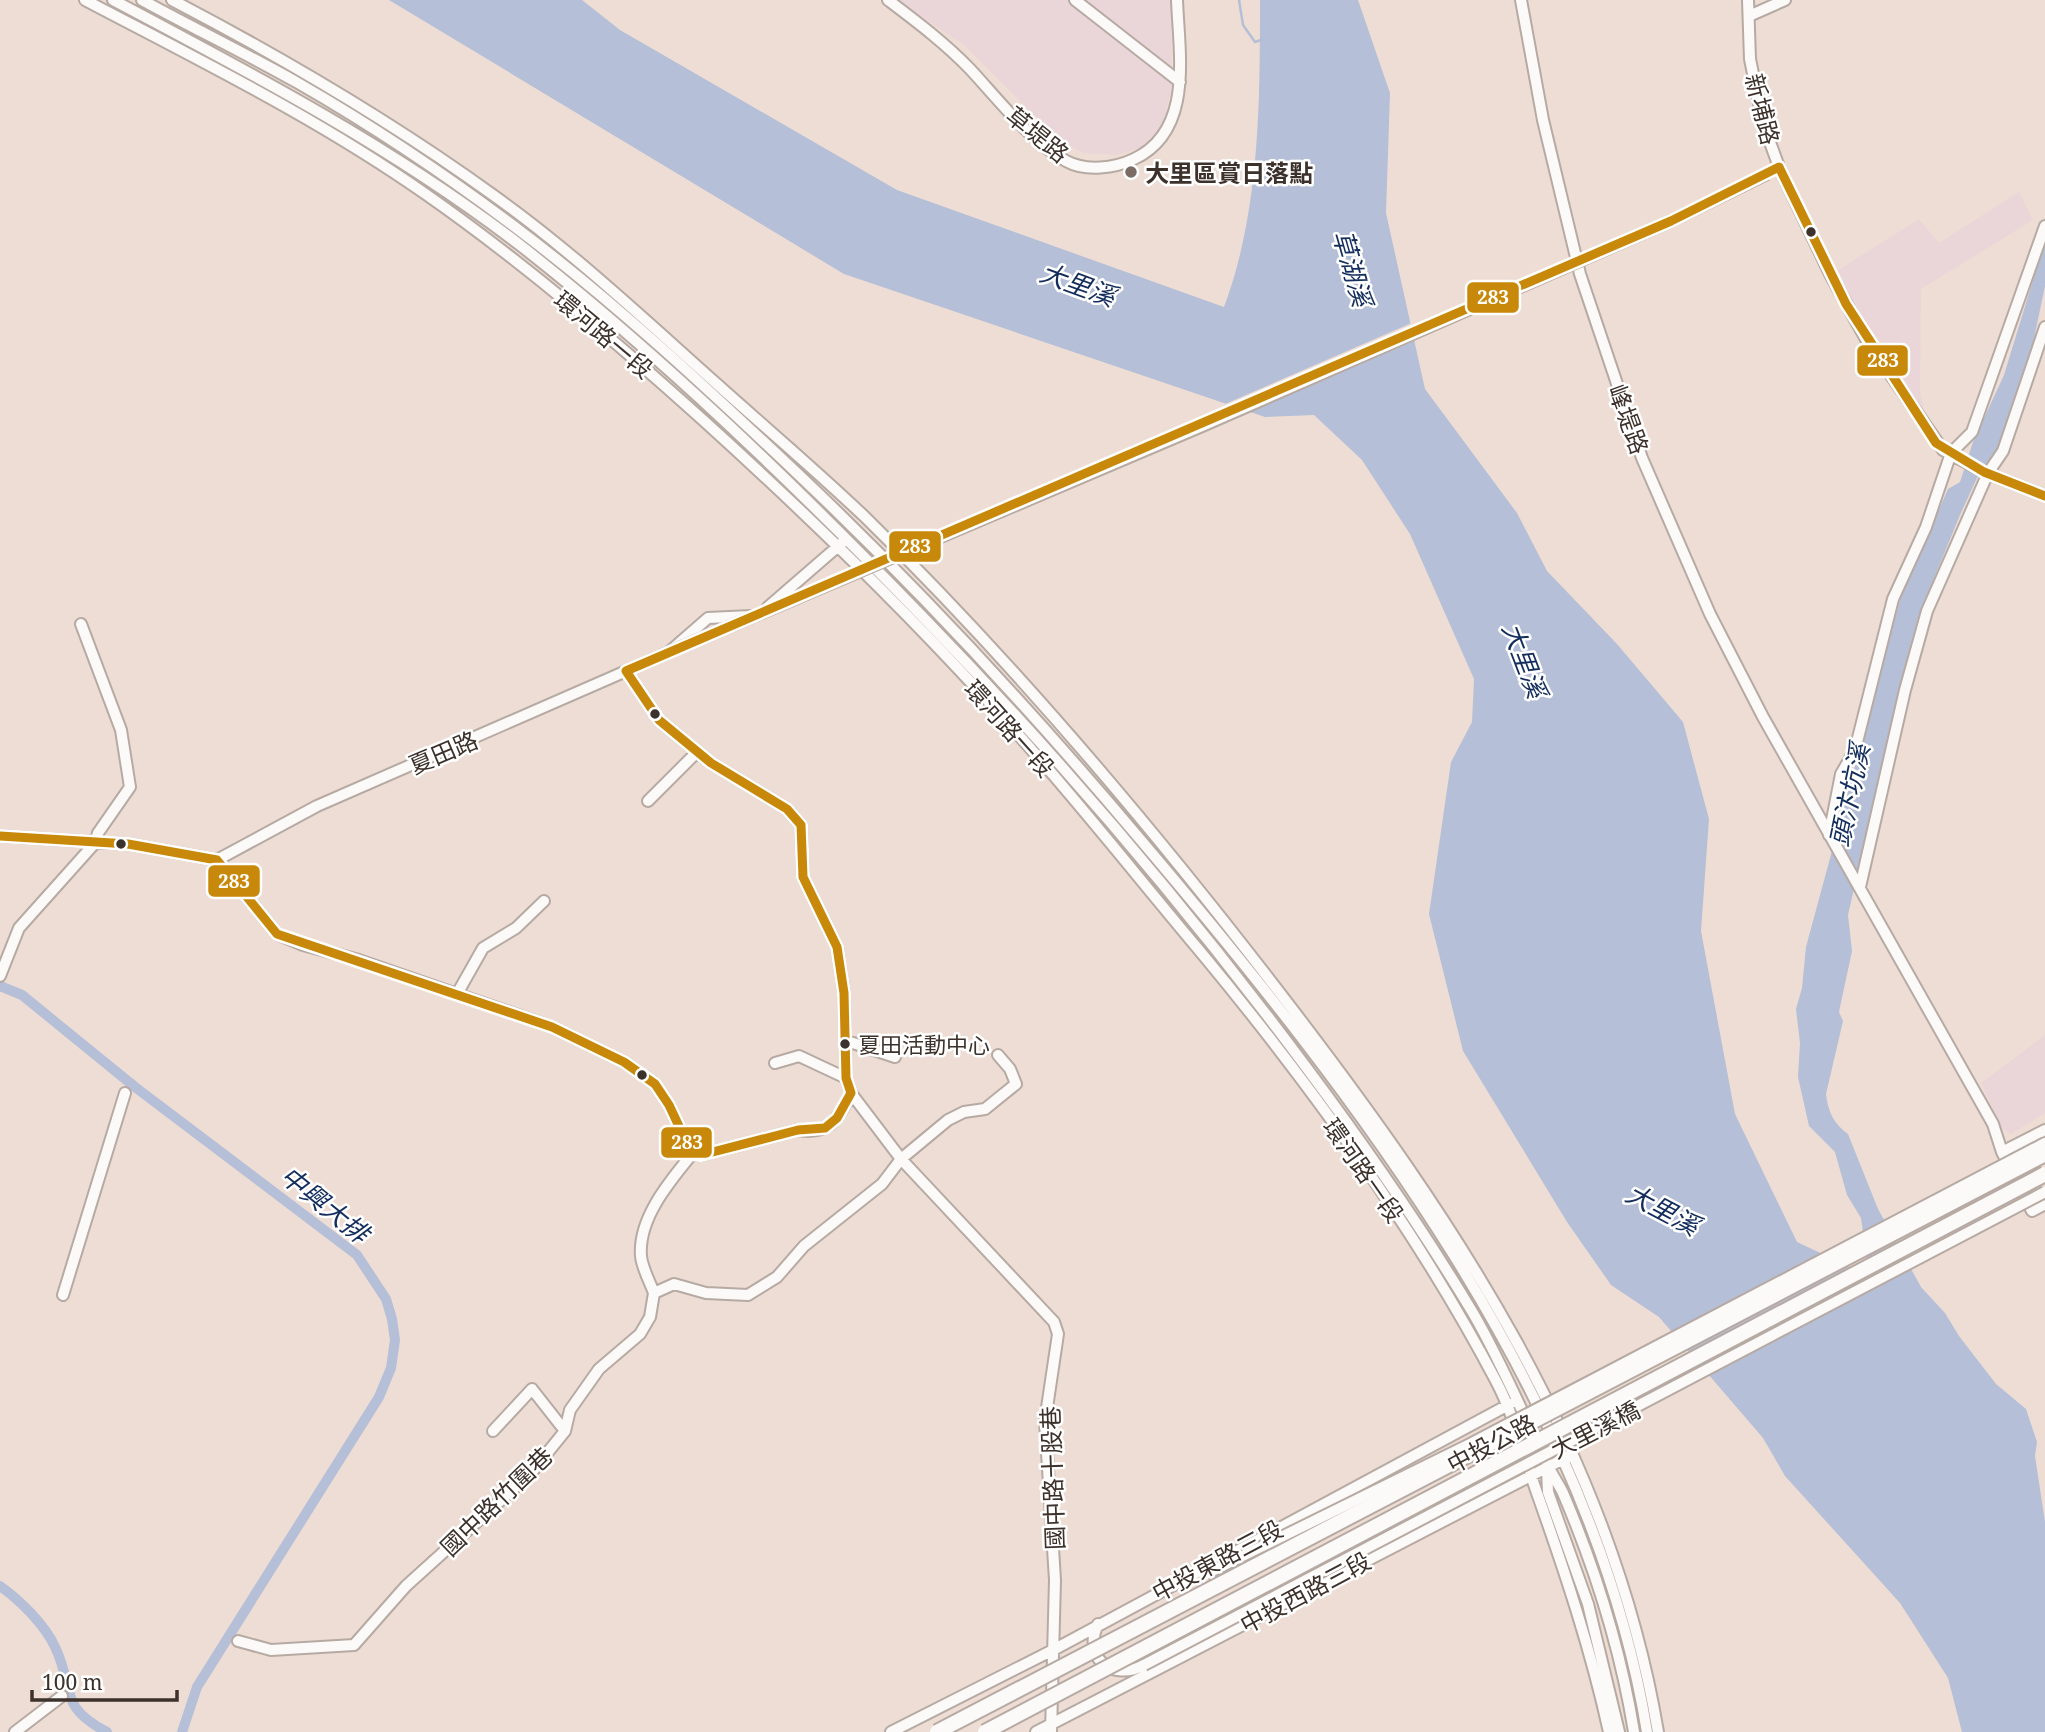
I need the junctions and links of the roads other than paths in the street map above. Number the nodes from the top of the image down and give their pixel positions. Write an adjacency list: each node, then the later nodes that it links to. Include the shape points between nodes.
1 (85, 0): 21 (street, 環河路一段, via 285,104 427,195 517,261 635,359)
2 (113, 0): 21 (street, 環河路一段, via 289,96 436,184 520,245 640,345)
3 (142, 0): 20 (street, 環河路一段, via 298,83 400,146 513,226 648,336)
4 (172, 0): 19 (street, 環河路一段, via 304,73 497,197 607,287)
5 (888, 0): 12 (street, 草堤路, via 941,41 1022,125 1067,162 1109,166 1151,149 1171,123)
6 (1075, 0): 12 (street)
7 (1177, 0): 12 (street, 草堤路)
8 (1521, 0): 27 (street, 峰堤路, via 1543,120 1580,274 1642,458 1710,614)
9 (1748, 0): 11 (street, 新埔路)
10 (1785, 0): 11 (street)
11 (1749, 16): 13 (street, 新埔路, via 1755,87)
12 (1180, 82)
13 (1779, 167): 16 (street, 新埔路, via 1867,341 1936,443); 23 (street, 夏田路, bridge, via 1671,221)
14 (2045, 226): 16 (street, via 1972,432)
15 (2045, 327): 17 (street, via 2003,451)
16 (1954, 455): 17 (street, 新埔路); 27 (street, via 1893,599 1855,750 1841,774)
17 (1986, 472): 18 (street); 31 (street, via 1927,611)
18 (2045, 496)
19 (865, 518): 20 (street); 53 (street, 環河路一段, via 1107,778 1245,947 1364,1103 1451,1234)
20 (856, 528): 21 (street); 53 (street, 環河路一段, via 1077,764 1286,1017 1450,1250)
21 (843, 542): 23 (street, via 772,605 748,617 708,618); 54 (street, 環河路一段, via 1002,697 1093,799 1252,994 1420,1230 1475,1316); 55 (street, 環河路一段, via 1003,718 1219,974 1333,1124 1419,1251 1481,1354)
22 (81, 624): 29 (street, via 121,730 130,787)
23 (670, 651): 24 (street, 夏田路)
24 (626, 671): 25 (street, via 659,720); 30 (street, 夏田路, via 317,806)
25 (697, 752): 26 (street); 35 (street, 國中路十股巷, via 787,809 801,824 803,877 837,947)
26 (648, 801)
27 (1829, 835): 31 (street)
28 (0, 836): 29 (street)
29 (95, 843): 30 (street, via 128,844); 33 (street, via 19,929)
30 (217, 860): 34 (street, via 277,934)
31 (1860, 887): 44 (street, via 1993,1124)
32 (544, 901): 34 (street, via 516,928 483,948)
33 (1, 974)
34 (457, 994): 45 (street, via 552,1027 624,1062 654,1084)
35 (847, 1041): 37 (street); 39 (street, 國中路十股巷)
36 (998, 1055): 47 (street, via 1016,1084 985,1110 964,1112 948,1120)
37 (895, 1057)
38 (775, 1063): 39 (street, via 799,1056)
39 (846, 1078): 41 (street, 國中路十股巷)
40 (125, 1093): 52 (street)
41 (851, 1093): 45 (street, via 830,1127); 47 (street, 國中路十股巷)
42 (2045, 1130): 44 (street)
43 (2045, 1143): 62 (street, 大里溪橋, bridge, via 1472,1443 1206,1574)
44 (2002, 1152): 50 (street, via 2032,1211)
45 (692, 1154): 51 (street, via 663,1188 642,1241 641,1259)
46 (2045, 1154): 72 (main road, 中投公路, bridge)
47 (901, 1159): 51 (street, via 882,1184 804,1246 777,1277 748,1295 706,1293 674,1284); 65 (street, 國中路十股巷, via 1054,1322 1057,1343 1045,1421)
48 (2045, 1174): 73 (main road, 中投公路, bridge)
49 (2045, 1192): 66 (street, 大里溪橋, bridge)
50 (2045, 1204)
51 (654, 1293): 57 (street, 國中路竹圍巷, via 650,1317 640,1334 598,1369 570,1410)
52 (63, 1295)
53 (1537, 1389): 54 (street, 中投東路三段); 58 (street, 環河路一段); 59 (street, 環河路一段)
54 (1519, 1399): 55 (street, 中投東路三段); 60 (street, 環河路一段)
55 (1506, 1406): 61 (street, 環河路一段); 62 (street, 中投東路三段)
56 (494, 1431): 57 (street, via 532,1389)
57 (565, 1431): 64 (street, 國中路竹圍巷, via 531,1473 407,1587 354,1645 271,1650)
58 (1574, 1453): 59 (street, 中投西路三段); 79 (street, 環河路一段, via 1614,1558 1648,1677)
59 (1562, 1460): 60 (street, 中投西路三段); 78 (street, 環河路一段, via 1618,1609)
60 (1547, 1466): 61 (street, 中投西路三段); 76 (street, 環河路一段, via 1548,1492 1588,1604); 77 (street, 環河路一段, via 1561,1489 1593,1577 1627,1690)
61 (1530, 1474): 67 (street, 中投西路三段); 75 (street, 環河路一段, via 1592,1656)
62 (1158, 1592): 63 (street, 中投東路三段)
63 (1098, 1624): 65 (street, 中投東路三段); 66 (street, via 1094,1641 1107,1667 1129,1672)
64 (238, 1641)
65 (1055, 1649): 69 (street, 國中路十股巷); 71 (street, 中投東路三段)
66 (1144, 1665): 67 (street)
67 (1110, 1692): 69 (street, 中投西路三段)
68 (62, 1696): 70 (street)
69 (1051, 1728): 74 (street, 中投西路三段)
70 (15, 1732)
71 (891, 1732)
72 (937, 1732)
73 (985, 1732)
74 (1036, 1732)
75 (1609, 1732)
76 (1619, 1732)
77 (1634, 1732)
78 (1647, 1732)
79 (1658, 1732)

